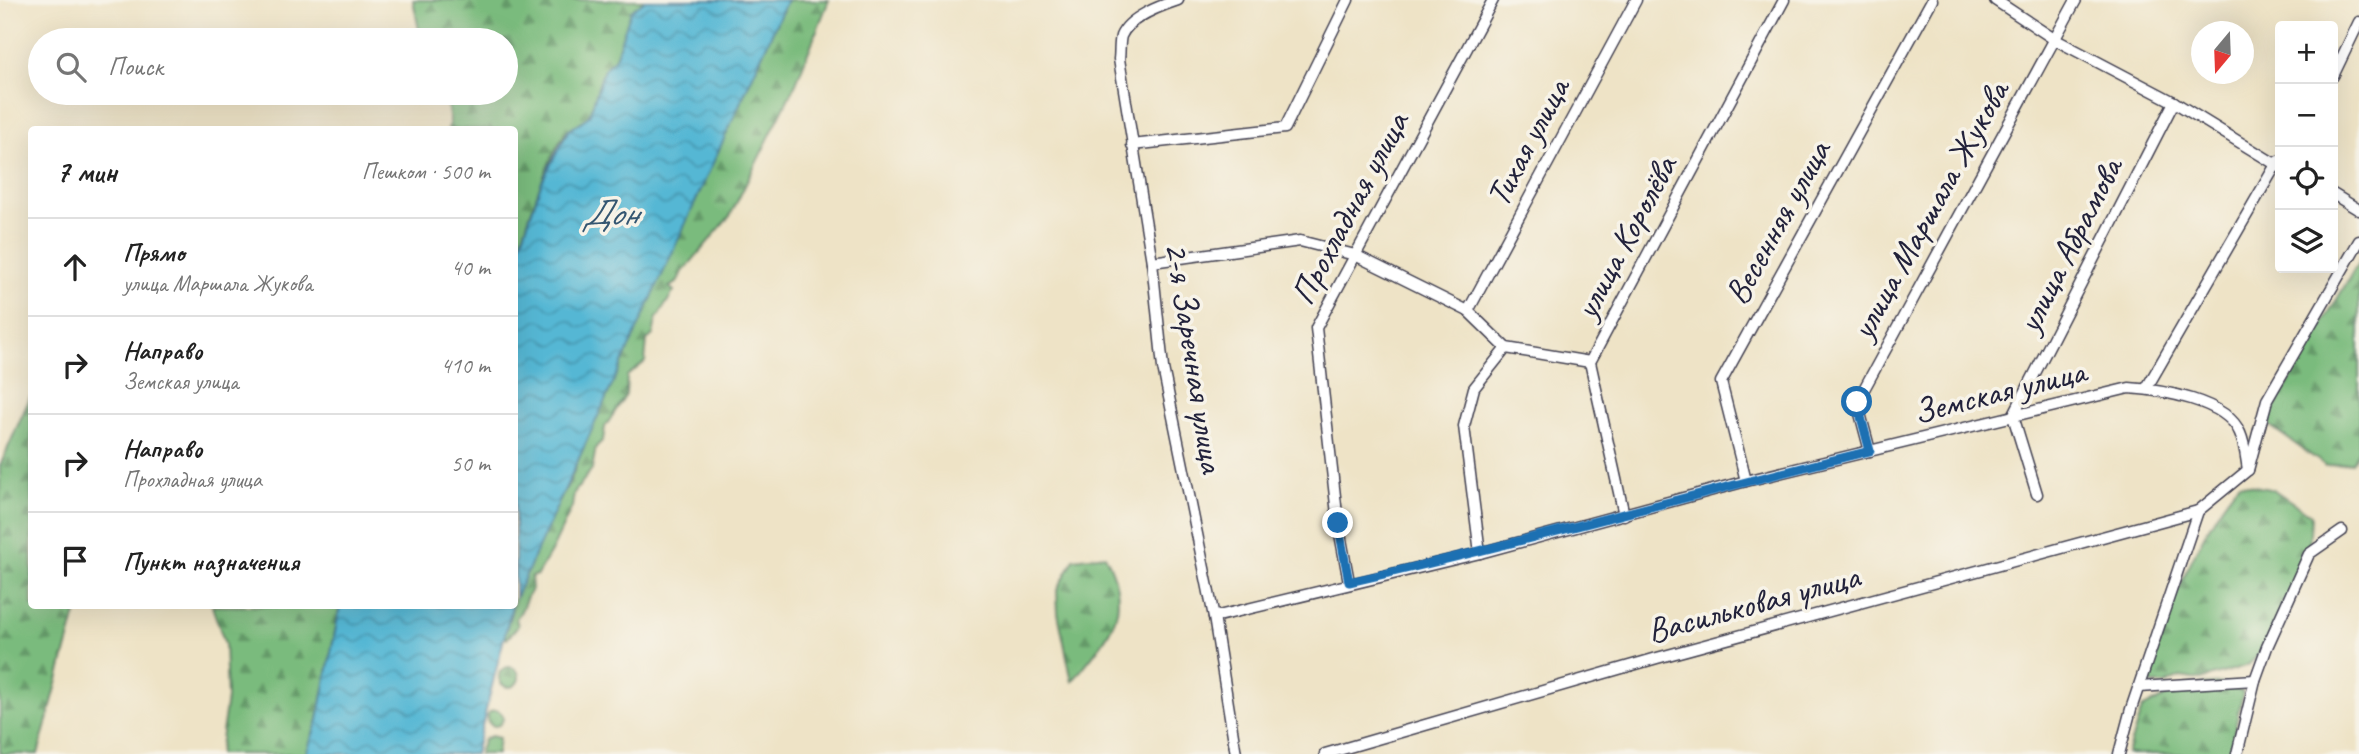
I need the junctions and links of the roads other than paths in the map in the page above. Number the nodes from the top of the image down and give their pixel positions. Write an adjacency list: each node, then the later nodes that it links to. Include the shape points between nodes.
1 (1178, 0): 13 (street, 2-я Заречная улица, via 1155,8 1121,35 1119,59)
2 (1349, 0): 13 (street, via 1285,128)
3 (1493, 0): 19 (street, Прохладная улица)
4 (1636, 0): 21 (street, Тихая улица)
5 (1784, 0): 23 (street, улица Королёва)
6 (1932, 0): 28 (street, Весенняя улица, via 1721,382)
7 (1995, 0): 10 (street)
8 (2076, 0): 10 (street, улица Маршала Жукова)
9 (2359, 22): 11 (street)
10 (2054, 39): 12 (street); 26 (street, улица Маршала Жукова, via 1857,402)
11 (2338, 66)
12 (2174, 102): 14 (street); 25 (street, улица Абрамова)
13 (1132, 145): 20 (street, 2-я Заречная улица)
14 (2275, 162)
15 (2275, 169): 24 (street)
16 (2338, 197): 17 (street)
17 (2359, 210)
18 (2359, 242): 27 (street, via 2267,400)
19 (1355, 256): 20 (street, via 1300,241); 21 (street); 34 (street, Прохладная улица, via 1316,328)
20 (1152, 262): 35 (street, 2-я Заречная улица, via 1163,368)
21 (1468, 311): 22 (street)
22 (1506, 348): 23 (street); 33 (street, via 1474,388 1464,426)
23 (1590, 362): 31 (street, улица Королёва)
24 (2147, 389): 25 (street, Земская улица, via 2129,388); 27 (street, Земская улица, via 2216,406 2240,431)
25 (2013, 416): 26 (street, Земская улица); 29 (street)
26 (1870, 451): 28 (street, Земская улица)
27 (2248, 470): 30 (street)
28 (1746, 481): 31 (street, Земская улица)
29 (2037, 494)
30 (2198, 511): 37 (street); 40 (street, Васильковая улица)
31 (1623, 515): 33 (street, Земская улица)
32 (2342, 531): 36 (street, via 2309,554)
33 (1480, 553): 34 (street, Земская улица)
34 (1349, 582): 35 (street, Земская улица)
35 (1214, 617): 39 (street, 2-я Заречная улица)
36 (2255, 680): 37 (street); 38 (street)
37 (2138, 687): 41 (street)
38 (2241, 738): 42 (street); 43 (street)
39 (1236, 754)
40 (1325, 754)
41 (2119, 754)
42 (2237, 754)
43 (2244, 754)

